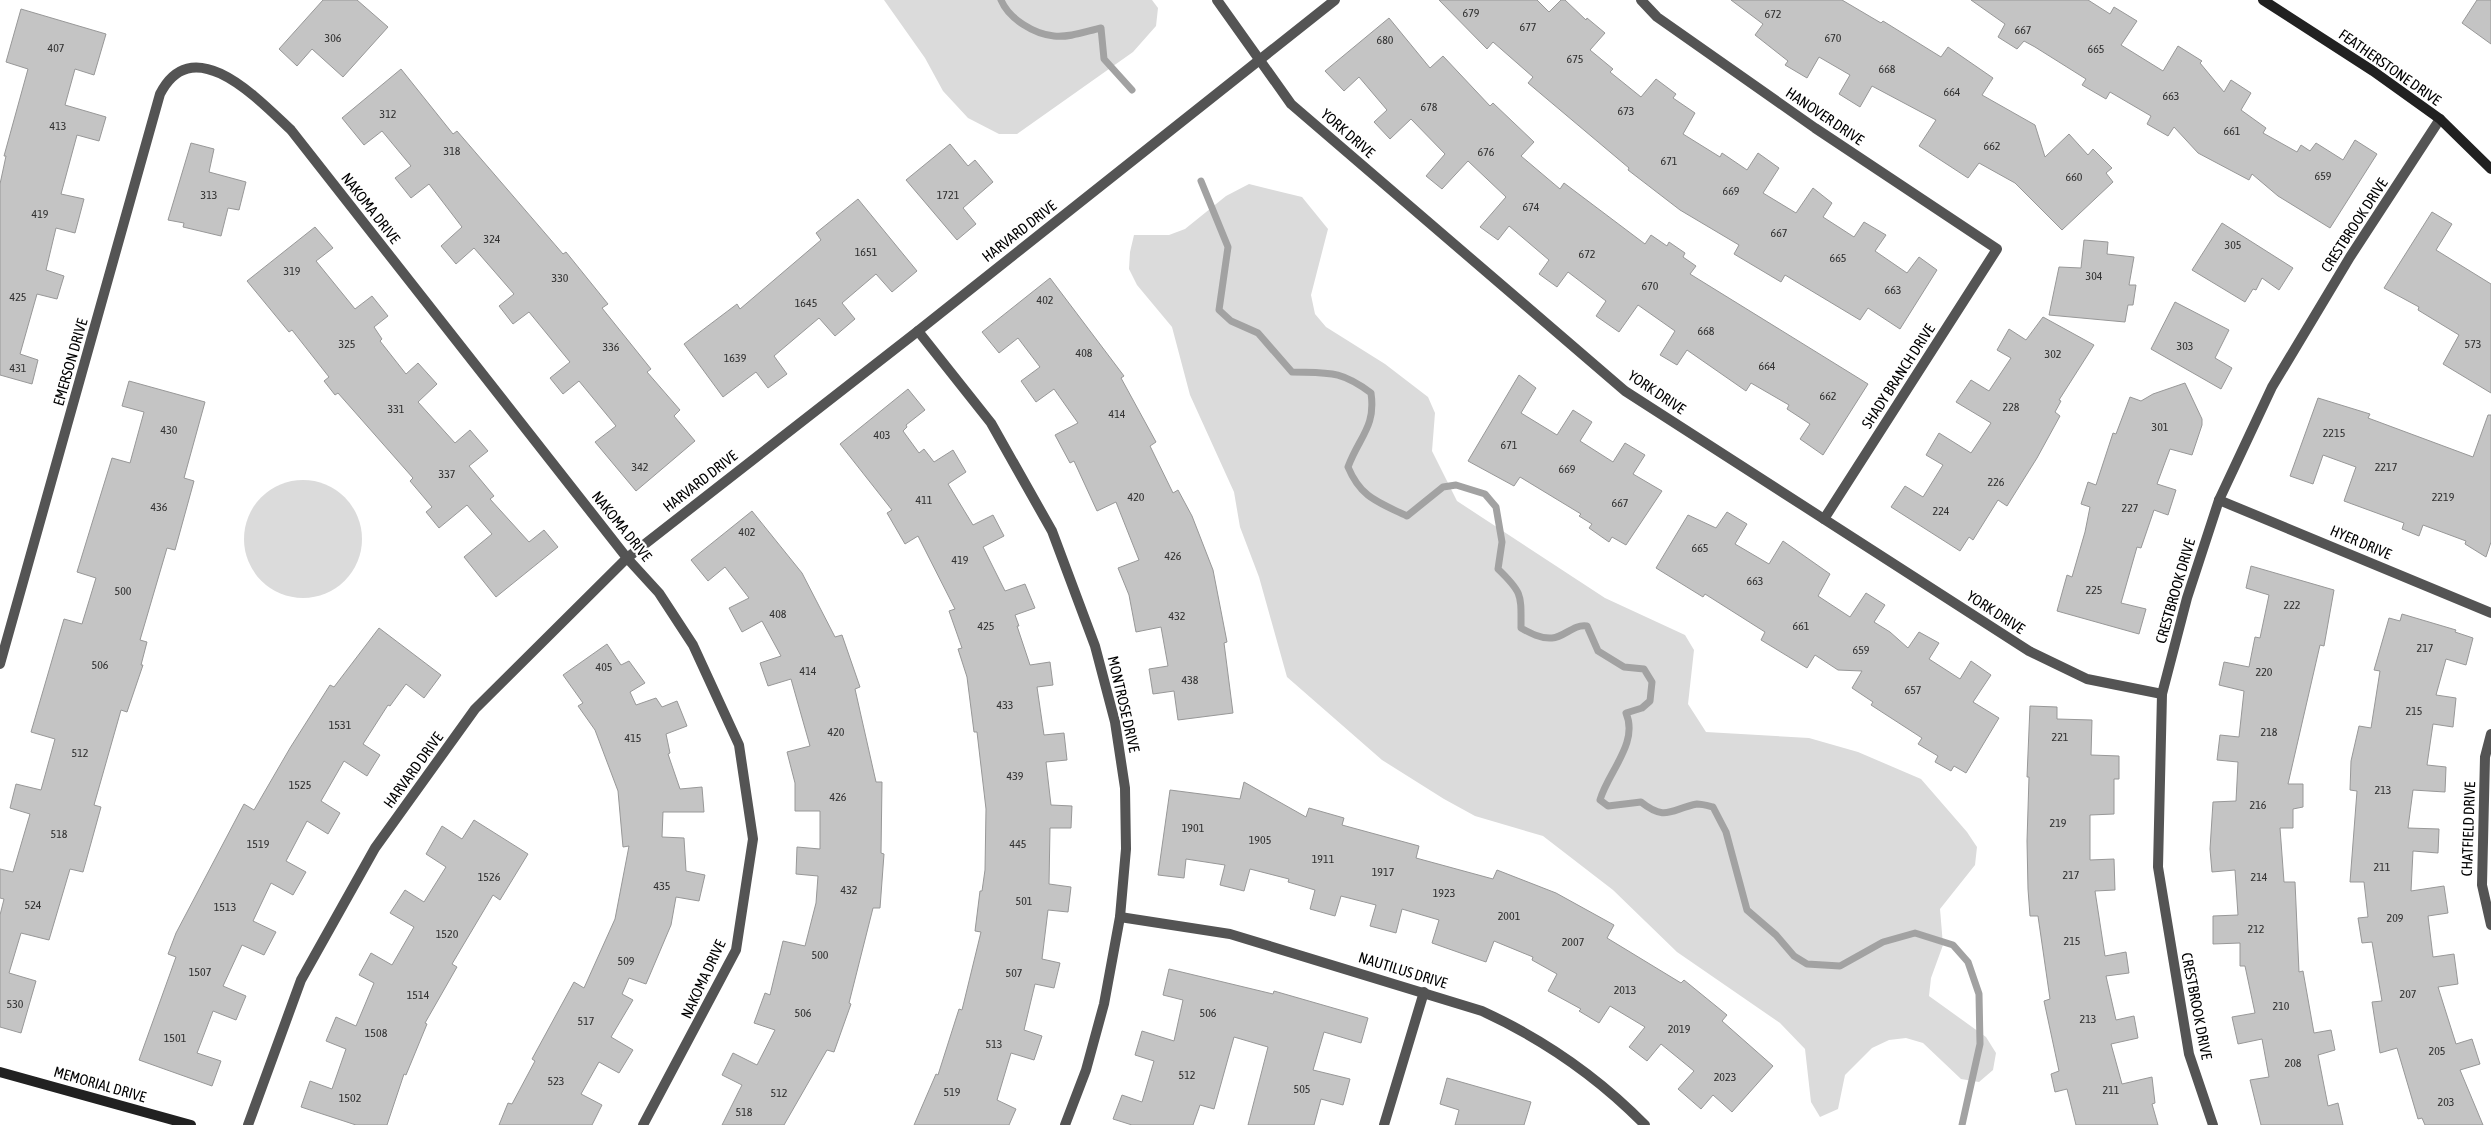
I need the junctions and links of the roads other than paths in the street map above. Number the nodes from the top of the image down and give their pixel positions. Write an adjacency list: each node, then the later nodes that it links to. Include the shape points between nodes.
1 (1217, 0): 5 (street, YORK DRIVE)
2 (1335, 0): 5 (street, HARVARD DRIVE)
3 (1641, 0): 9 (street, HANOVER DRIVE, via 1657,17 1814,128)
4 (2263, 0): 7 (street, FEATHERSTONE DRIVE, via 2373,71)
5 (1260, 58): 10 (street, HARVARD DRIVE); 12 (street, YORK DRIVE, via 1290,104 1626,391)
6 (177, 72): 13 (street, NAKOMA DRIVE, via 197,66 216,71 251,92 291,130); 15 (street, EMERSON DRIVE, via 160,94)
7 (2440, 120): 8 (street, FEATHERSTONE DRIVE); 11 (street, CRESTBROOK DRIVE, via 2350,257 2272,387)
8 (2491, 169)
9 (1997, 249): 12 (street, SHADY BRANCH DRIVE)
10 (918, 331): 13 (street, HARVARD DRIVE); 18 (street, MONTROSE DRIVE, via 991,423 1052,531 1095,646 1115,722 1125,788 1126,849)
11 (2219, 500): 14 (street, HYER DRIVE); 16 (street, CRESTBROOK DRIVE, via 2187,598)
12 (1824, 519): 16 (street, YORK DRIVE, via 2029,651 2087,679)
13 (627, 558): 23 (street, HARVARD DRIVE, via 476,709 375,848 301,980); 24 (street, NAKOMA DRIVE, via 659,594 693,645 735,736 753,839 736,950)
14 (2491, 613)
15 (0, 664)
16 (2162, 694): 28 (street, CRESTBROOK DRIVE, via 2158,867 2189,1054)
17 (2491, 734): 19 (street, CHATFIELD DRIVE, via 2485,757 2482,885)
18 (1120, 917): 20 (street, NAUTILUS DRIVE, via 1230,934); 25 (street, MONTROSE DRIVE, via 1104,1004 1086,1070)
19 (2491, 925)
20 (1424, 992): 26 (street); 27 (street, NAUTILUS DRIVE, via 1482,1011 1546,1044 1608,1091)
21 (0, 1072): 22 (street, MEMORIAL DRIVE)
22 (191, 1125)
23 (248, 1125)
24 (643, 1125)
25 (1065, 1125)
26 (1384, 1125)
27 (1645, 1125)
28 (2213, 1125)

